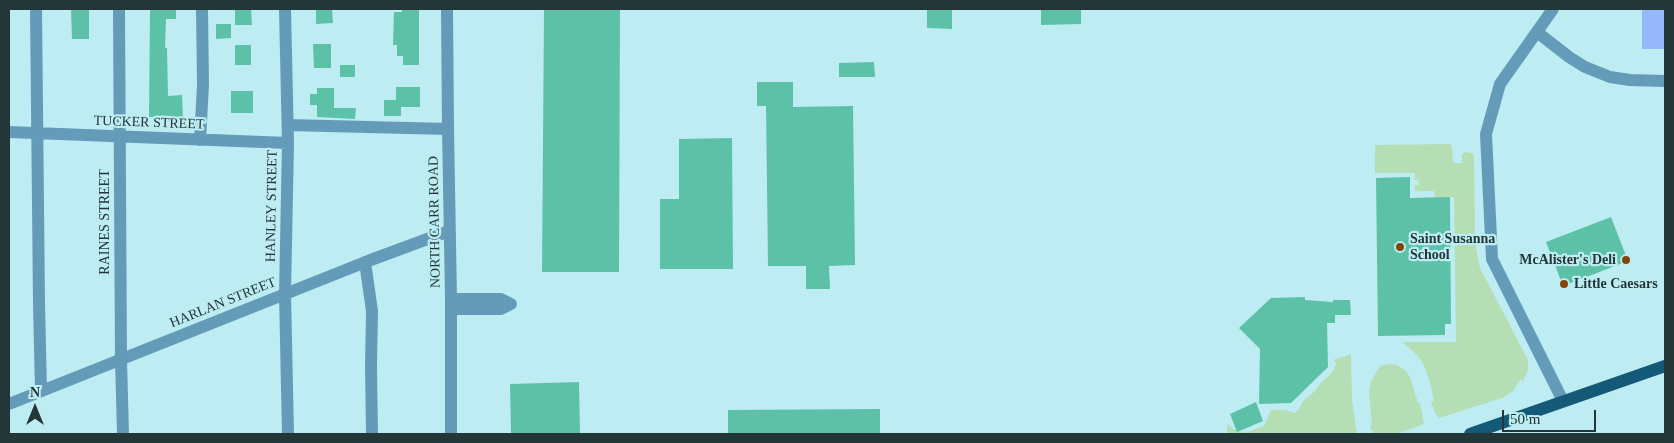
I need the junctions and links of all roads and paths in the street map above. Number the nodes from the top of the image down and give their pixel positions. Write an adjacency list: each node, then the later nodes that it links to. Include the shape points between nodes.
1 (36, 9): 12 (street)
2 (120, 9): 13 (street, RAINES STREET)
3 (202, 9): 14 (street)
4 (285, 9): 9 (street, HANLEY STREET)
5 (448, 9): 10 (street, NORTH CARR ROAD)
6 (1553, 9): 7 (street)
7 (1537, 32): 8 (street, via 1585,68 1610,77); 22 (street, via 1500,84 1486,134 1492,259)
8 (1665, 81)
9 (288, 125): 10 (street); 15 (street, HANLEY STREET)
10 (448, 129): 16 (street, NORTH CARR ROAD)
11 (9, 132): 12 (street, TUCKER STREET)
12 (38, 133): 13 (street, TUCKER STREET); 21 (street)
13 (120, 137): 14 (street, TUCKER STREET); 19 (street, RAINES STREET)
14 (200, 140): 15 (street, TUCKER STREET)
15 (288, 144): 18 (street, HANLEY STREET)
16 (449, 231): 17 (street, HARLAN STREET); 27 (street, NORTH CARR ROAD)
17 (365, 262): 18 (street, HARLAN STREET); 26 (street, via 372,311)
18 (285, 294): 19 (street, HARLAN STREET); 25 (street, HANLEY STREET)
19 (121, 360): 21 (street, HARLAN STREET); 24 (street, RAINES STREET)
20 (1665, 366): 22 (main road)
21 (41, 391): 23 (street, HARLAN STREET)
22 (1563, 401): 28 (main road)
23 (9, 404)
24 (122, 434)
25 (288, 434)
26 (372, 434)
27 (451, 434)
28 (1470, 434)

